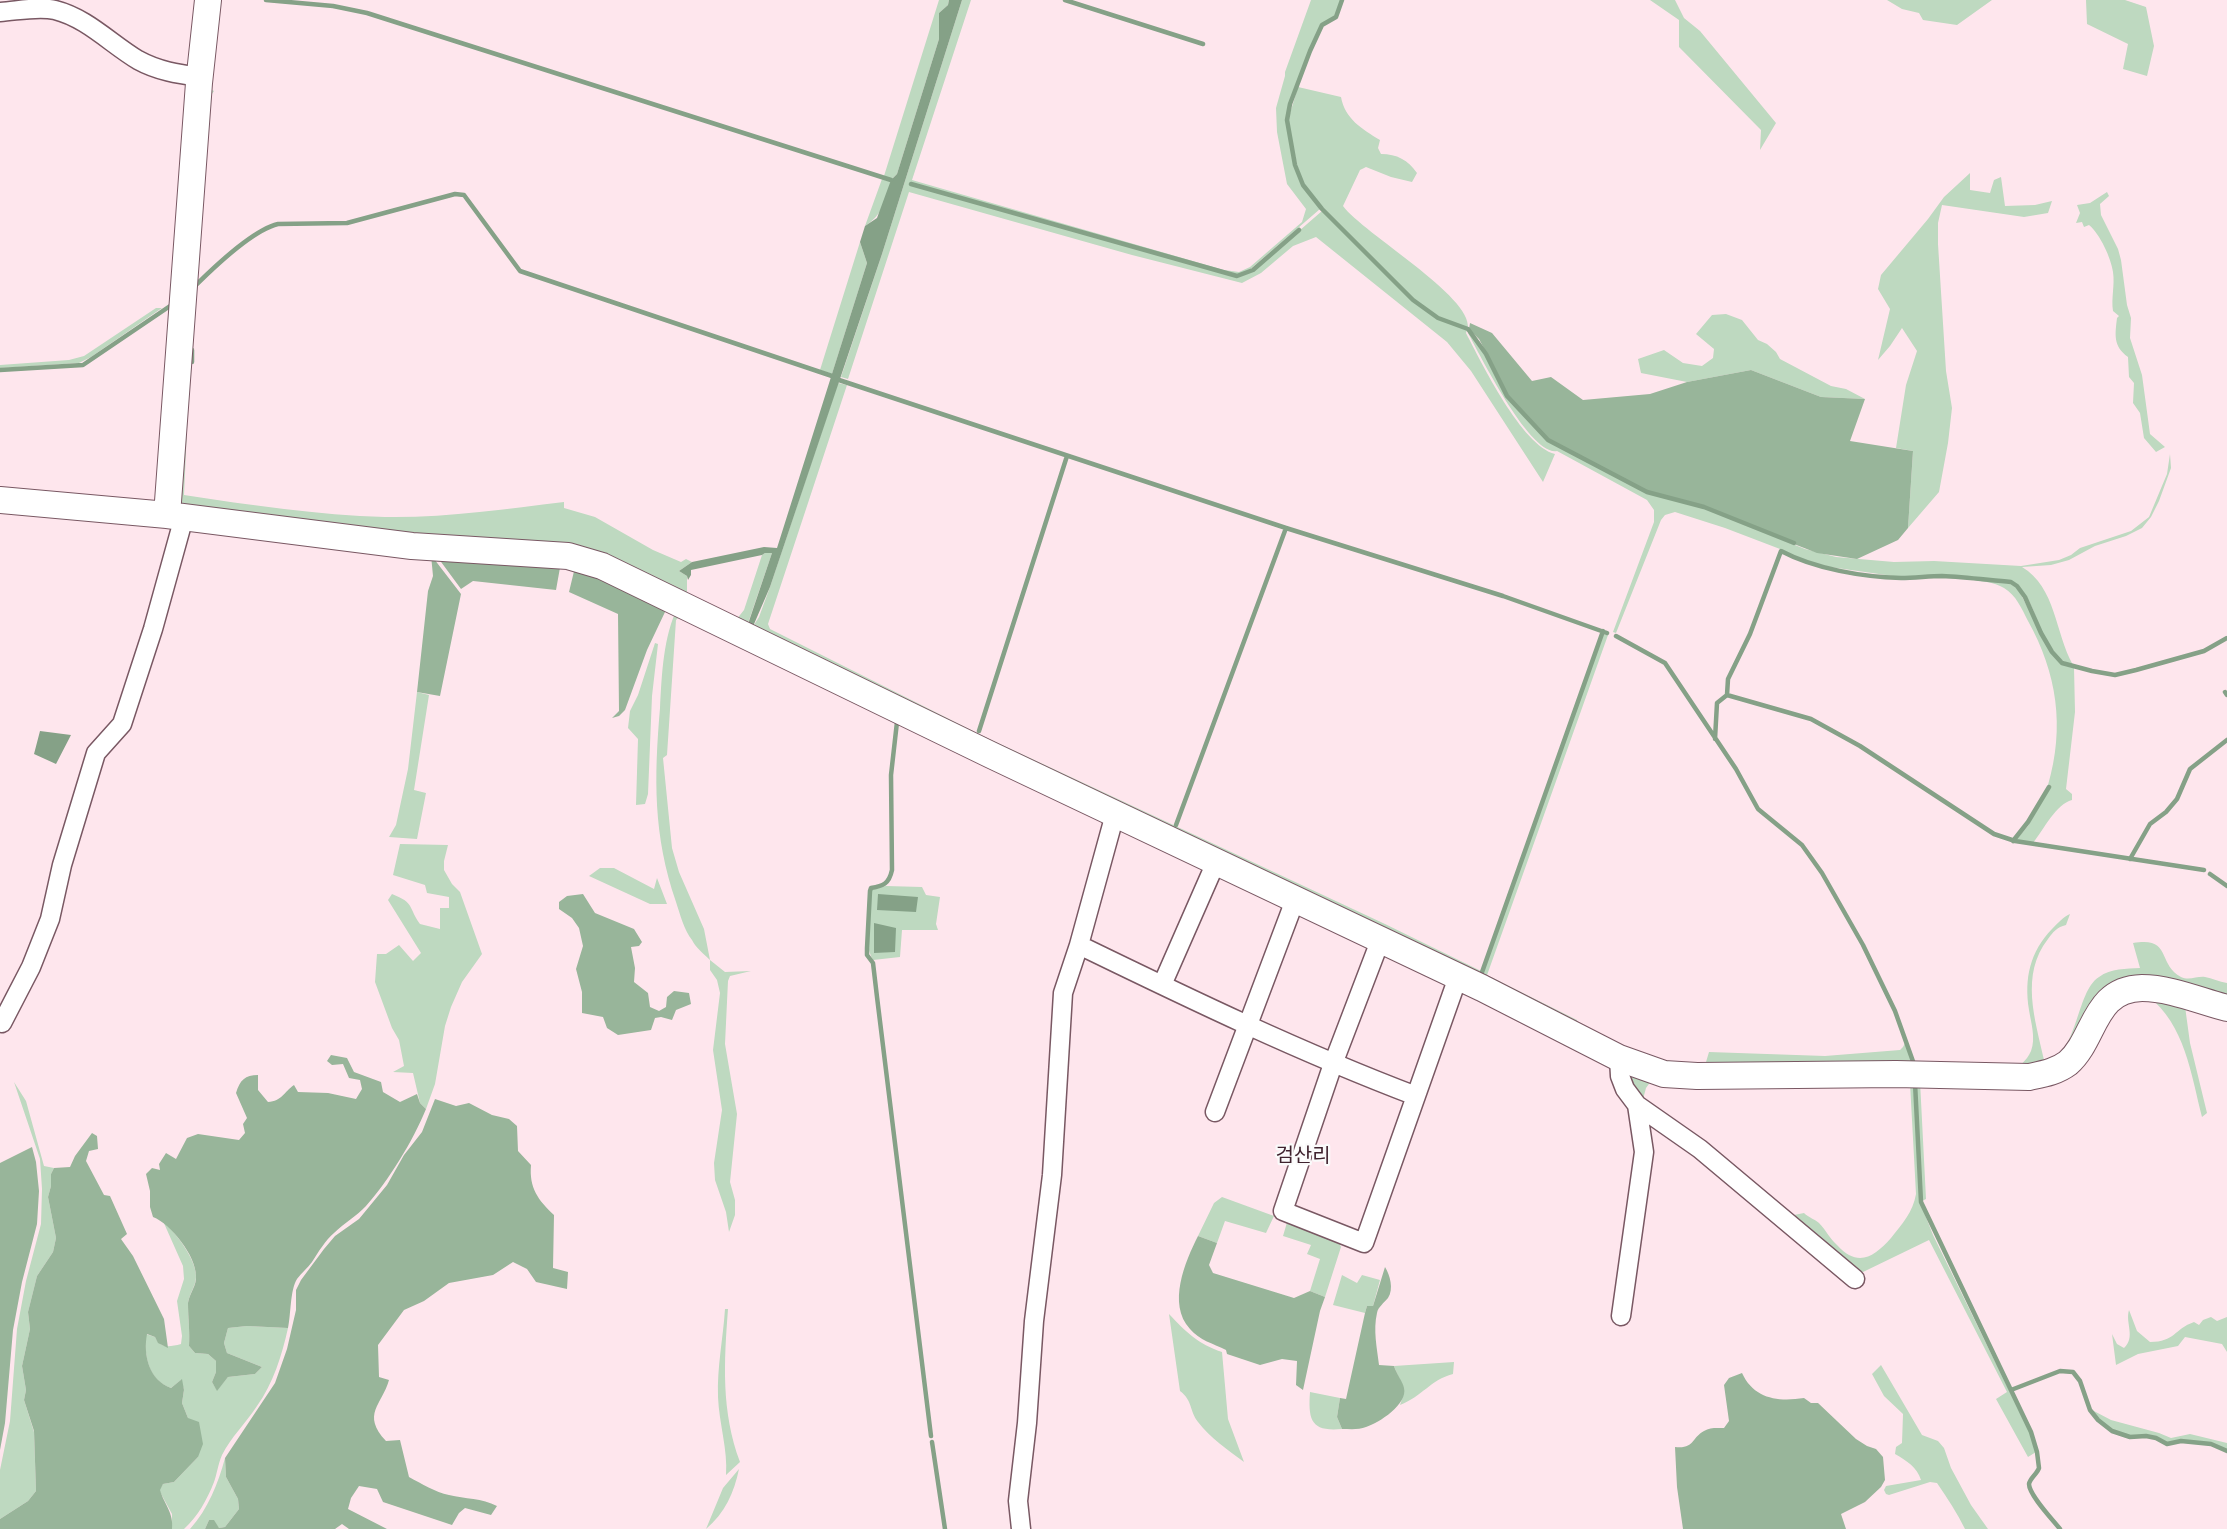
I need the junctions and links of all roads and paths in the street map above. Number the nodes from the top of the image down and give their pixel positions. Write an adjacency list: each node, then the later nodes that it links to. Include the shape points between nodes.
1 (207, 0): 3 (street)
2 (0, 12): 3 (street, via 53,9 83,22 161,71)
3 (200, 77): 5 (street)
4 (0, 500): 5 (street)
5 (176, 516): 6 (street, via 412,546 568,556 602,566); 14 (street, via 153,629 122,724 96,753 50,919)
6 (1115, 814): 7 (street); 10 (street)
7 (1216, 862): 8 (street); 12 (street)
8 (1295, 900): 9 (street); 15 (street)
9 (1380, 941): 11 (street); 17 (street)
10 (1079, 945): 12 (street); 23 (street, via 1063,993 1052,1175 1018,1501)
11 (1458, 977): 16 (street); 18 (street)
12 (1162, 985): 15 (street)
13 (2227, 1008): 16 (street, via 2153,989 2126,991 2106,1002 2076,1055 2048,1073 2029,1077 1678,1075 1651,1071)
14 (2, 1023)
15 (1247, 1026): 17 (street); 20 (street)
16 (1619, 1058): 19 (street, via 1620,1076)
17 (1333, 1064): 18 (street); 18 (street, via 1283,1211 1364,1243)
18 (1416, 1096)
19 (1637, 1105): 21 (street, via 1700,1149); 22 (street, via 1644,1152)
20 (1215, 1112)
21 (1855, 1279)
22 (1621, 1316)
23 (1021, 1529)

